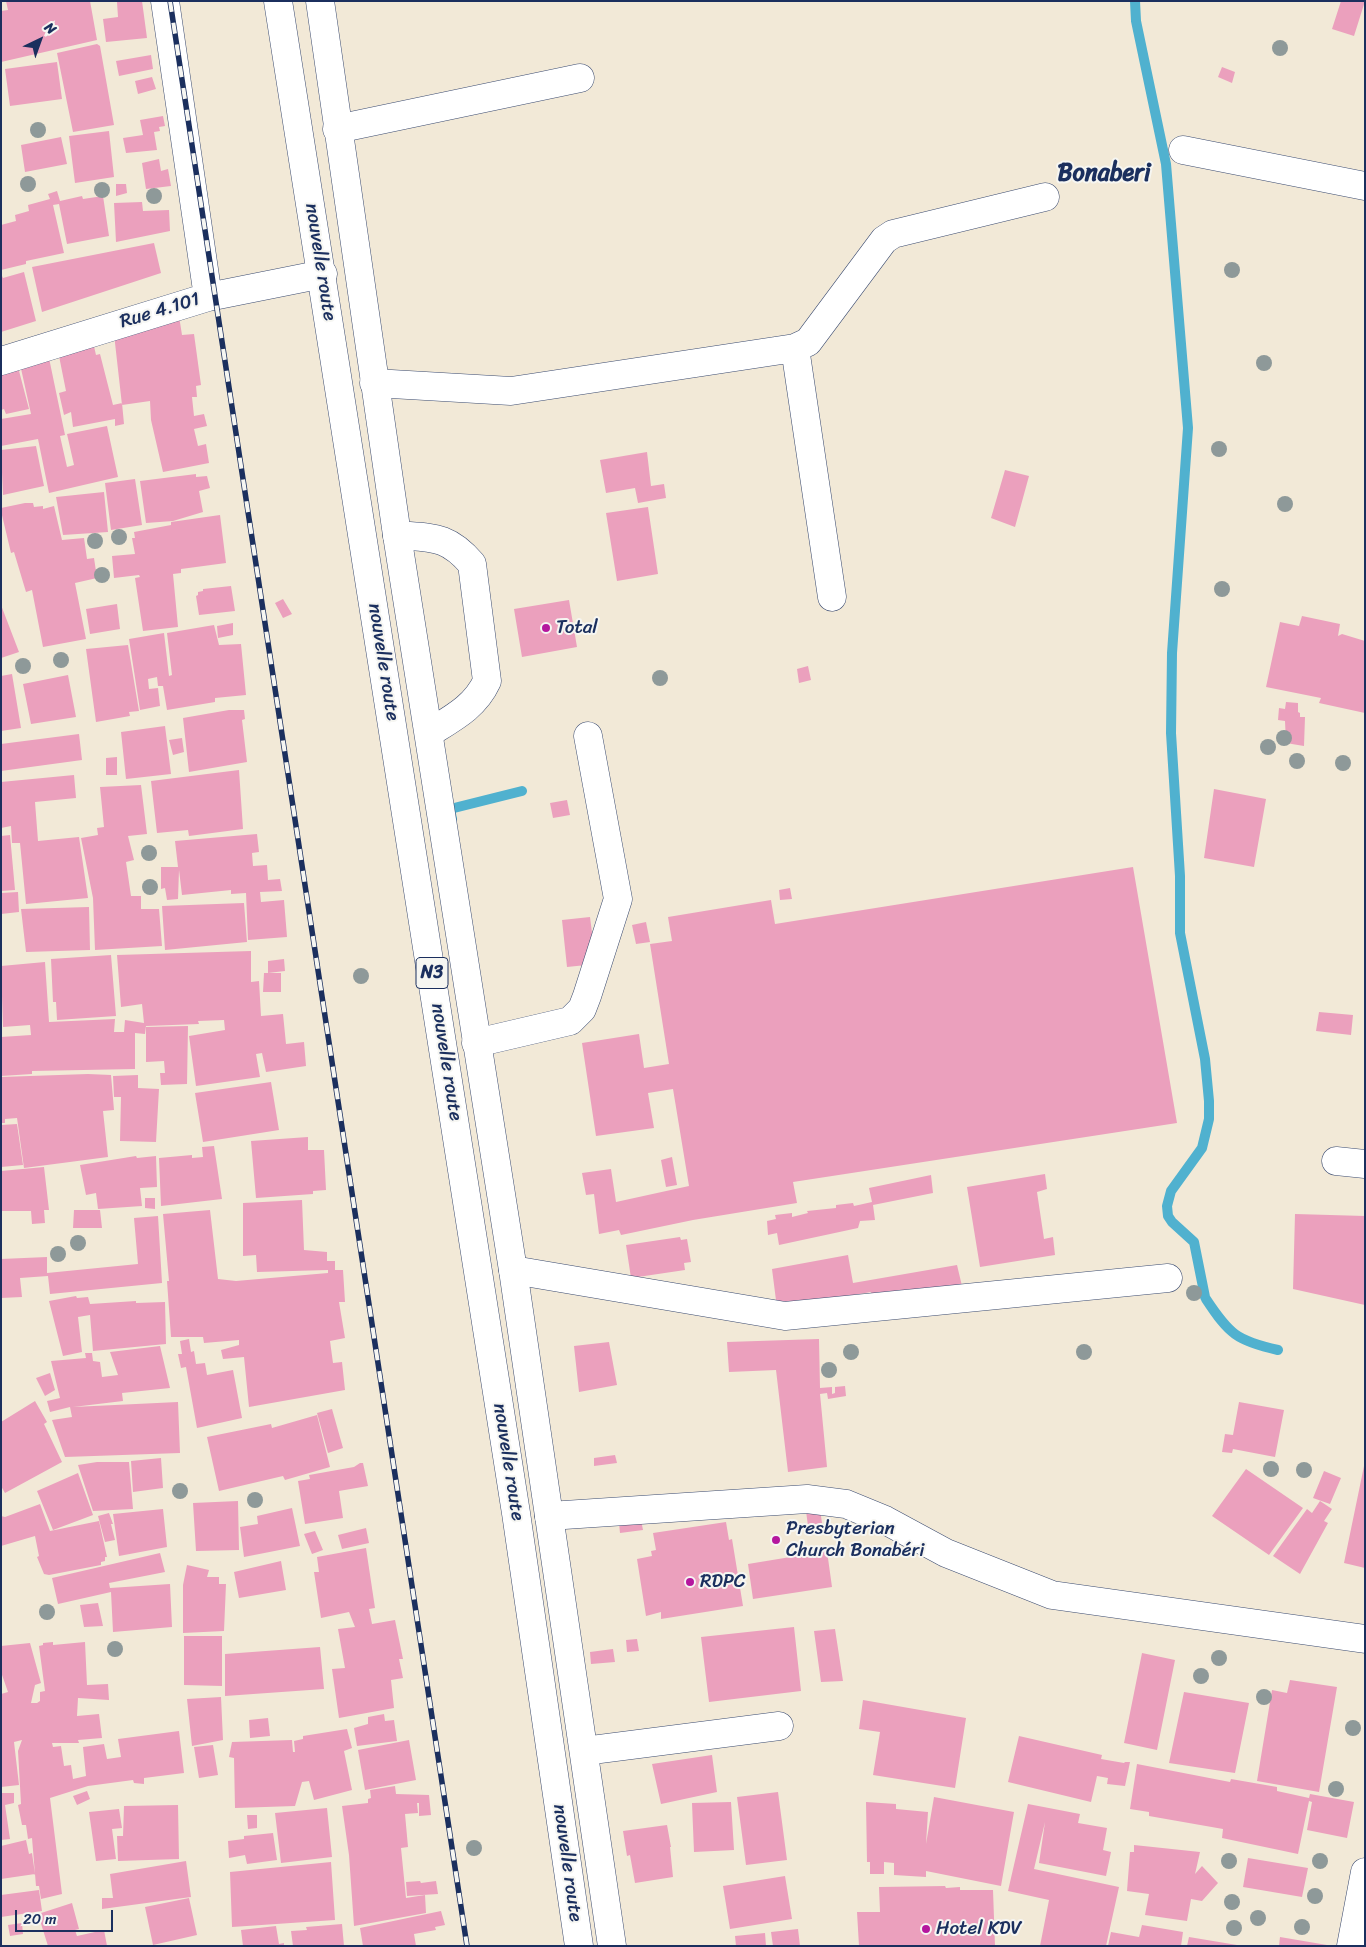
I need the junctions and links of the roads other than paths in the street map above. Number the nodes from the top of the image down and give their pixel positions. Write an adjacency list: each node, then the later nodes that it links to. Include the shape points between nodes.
1 (165, 1): 10 (main road)
2 (278, 1): 9 (main road, nouvelle route / N3)
3 (320, 1): 5 (main road, nouvelle route / N3)
4 (580, 78): 5 (main road)
5 (337, 129): 13 (main road, nouvelle route / N3)
6 (1183, 150): 7 (main road)
7 (1365, 186)
8 (1045, 197): 11 (main road, via 893,234 884,240 808,342)
9 (322, 274): 10 (main road, Rue 4.101); 28 (main road, nouvelle route / N3, via 516,1513)
10 (208, 297): 12 (main road, Rue 4.101)
11 (795, 348): 13 (main road, via 511,391); 15 (main road)
12 (1, 361)
13 (374, 383): 14 (main road, nouvelle route / N3)
14 (397, 535): 16 (main road, nouvelle route / N3); 16 (main road, via 441,539 461,551 472,564 487,680 481,695 466,709)
15 (832, 596)
16 (429, 733): 18 (main road, nouvelle route / N3)
17 (588, 736): 18 (main road, via 618,899 587,996 582,1009 570,1021)
18 (476, 1043): 21 (main road, nouvelle route / N3)
19 (1336, 1161): 20 (main road)
20 (1365, 1164)
21 (513, 1270): 22 (main road, via 785,1316); 23 (main road, nouvelle route / N3)
22 (1168, 1278)
23 (549, 1516): 24 (main road, via 807,1499 846,1504 885,1520 946,1553 1052,1594); 26 (main road, nouvelle route / N3)
24 (1365, 1639)
25 (779, 1726): 26 (main road)
26 (584, 1751): 29 (main road, nouvelle route / N3)
27 (1365, 1872): 30 (main road)
28 (579, 1946)
29 (612, 1946)
30 (1351, 1946)

